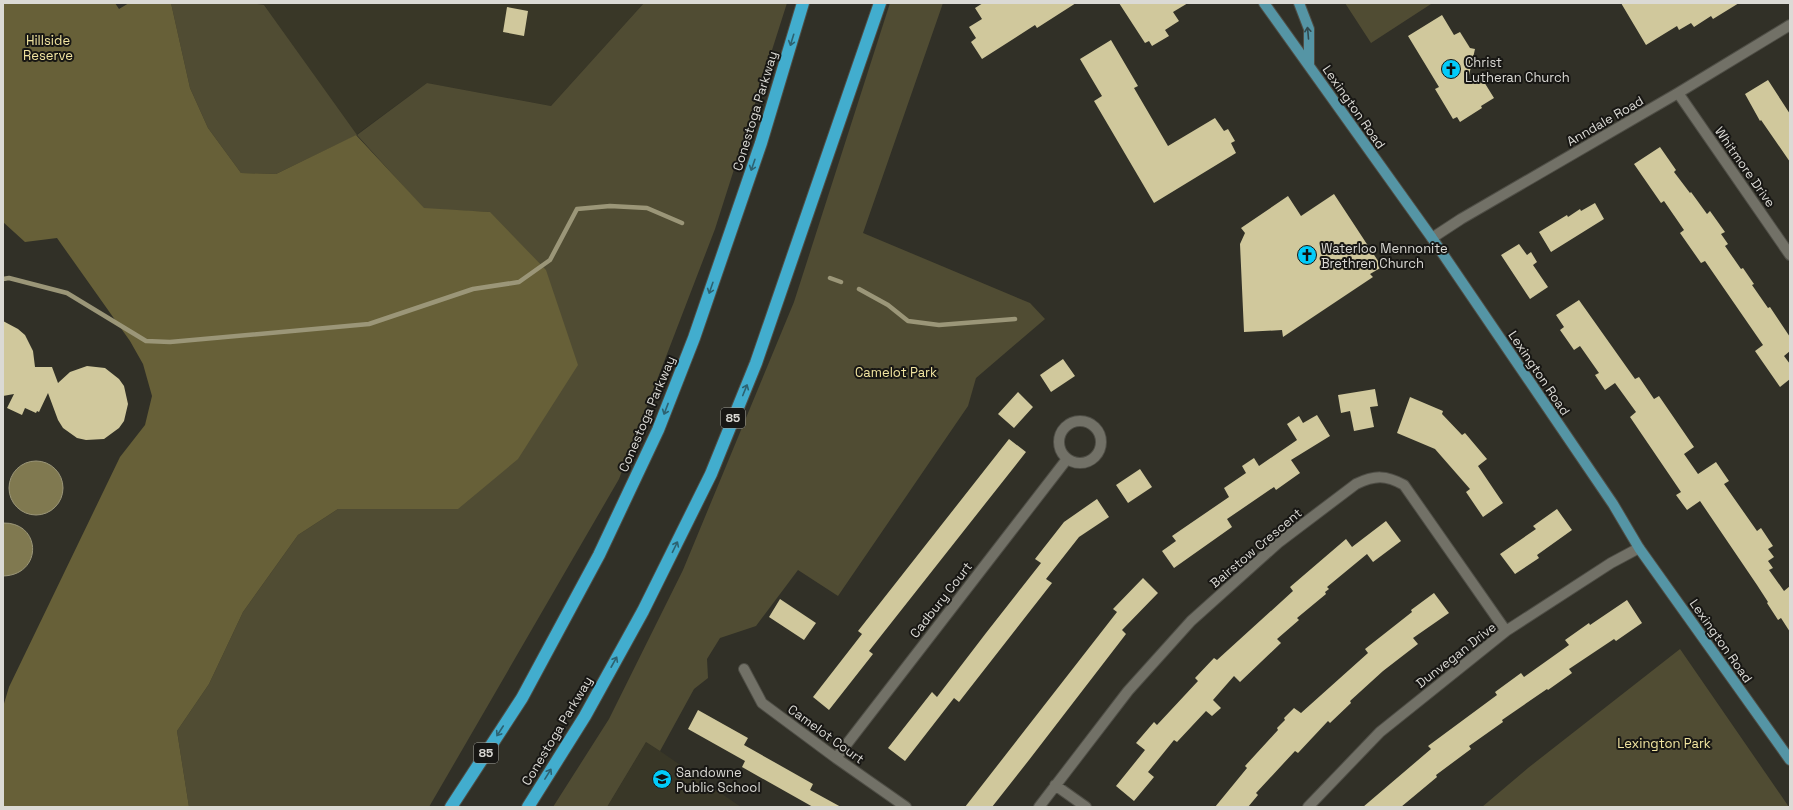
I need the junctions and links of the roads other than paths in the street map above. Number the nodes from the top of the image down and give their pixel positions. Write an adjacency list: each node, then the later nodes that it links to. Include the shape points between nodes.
1 (803, 3): 17 (highway, Conestoga Parkway / 85, one-way to 17, via 758,151 694,338 658,430 599,555 522,698)
2 (880, 3): 18 (highway, Conestoga Parkway / 85, one-way to 2, via 585,716 643,611 711,474 756,363)
3 (1264, 3): 6 (main road, Lexington Road)
4 (1299, 3): 6 (main road, one-way to 4, via 1309,29)
5 (1790, 25): 7 (street, Anndale Road)
6 (1309, 65): 8 (main road, Lexington Road)
7 (1678, 93): 8 (street, Anndale Road); 9 (street, Whitmore Drive)
8 (1432, 238): 11 (main road, Lexington Road, via 1613,504)
9 (1790, 255)
10 (1067, 459): 10 (street, via 1062,454 1058,442 1066,425 1078,420 1096,428 1101,440 1097,453 1087,462 1080,463); 14 (street, Cadbury Court)
11 (1639, 548): 12 (street, Dunvegan Drive, via 1611,563); 15 (main road, Lexington Road)
12 (1506, 632): 16 (street, Bairstow Crescent, via 1404,485 1392,479 1370,477 1356,484 1278,543 1191,620 1128,691); 22 (street, Dunvegan Drive, via 1380,732)
13 (744, 669): 14 (street, Camelot Court, via 762,703)
14 (836, 758): 19 (street, Camelot Court)
15 (1790, 760)
16 (1055, 785): 20 (street); 21 (street)
17 (451, 807)
18 (528, 807)
19 (906, 807)
20 (1039, 807)
21 (1086, 807)
22 (1308, 807)

